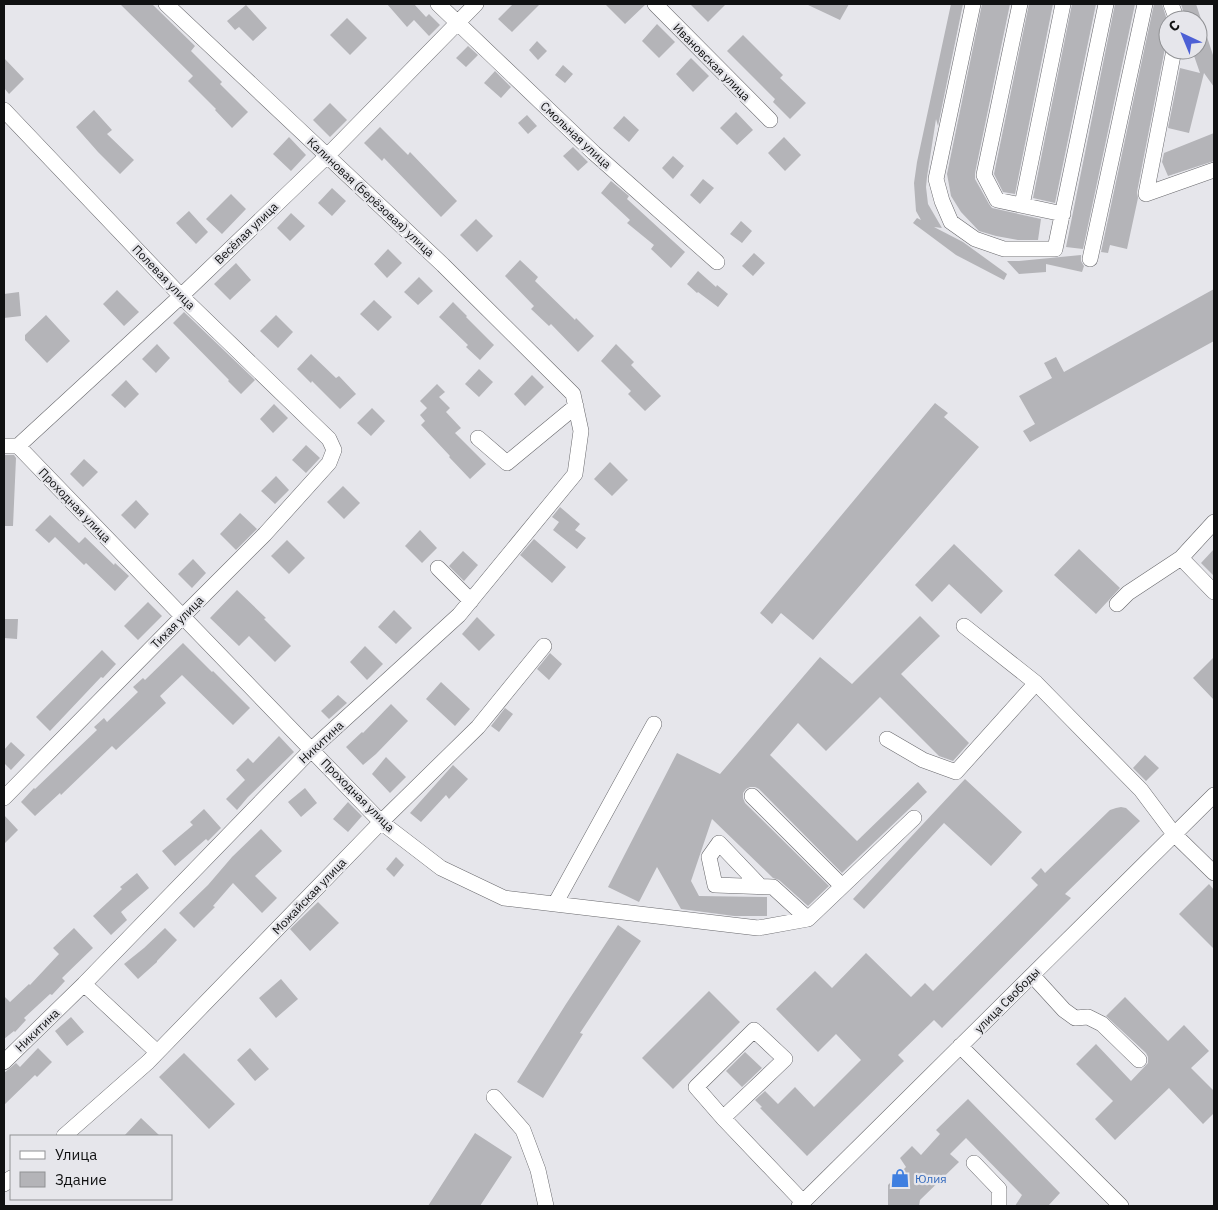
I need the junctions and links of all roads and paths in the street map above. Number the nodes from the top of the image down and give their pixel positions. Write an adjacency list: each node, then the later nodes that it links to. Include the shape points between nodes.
1 (166, 4): 14 (street, Калиновая (Берёзовая) улица)
2 (438, 4): 10 (street, Смольная улица)
3 (476, 4): 10 (street, Весёлая улица)
4 (655, 4): 13 (street, Ивановская улица)
5 (973, 4): 17 (street, via 936,179 951,222 975,239 1004,249 1056,250)
6 (1020, 4): 16 (street, via 984,175 997,200)
7 (1063, 4): 16 (street)
8 (1106, 4): 17 (street)
9 (1145, 4): 18 (street)
10 (458, 23): 14 (street, Весёлая улица); 19 (street, Смольная улица, via 594,153)
11 (1172, 60): 15 (street, via 1146,194)
12 (4, 110): 20 (street, Полевая улица)
13 (770, 120)
14 (326, 156): 20 (street, Весёлая улица); 21 (street, Калиновая (Берёзовая) улица, via 443,265)
15 (1214, 170)
16 (1022, 205): 17 (street)
17 (1063, 214)
18 (1090, 259)
19 (717, 262)
20 (181, 296): 23 (street, Полевая улица); 24 (street, Весёлая улица)
21 (575, 400): 22 (street, via 507,463); 29 (street, Никитина, via 581,431 575,474)
22 (478, 438)
23 (329, 439): 31 (street, Тихая улица, via 334,450 329,463 265,534)
24 (11, 446): 31 (street, Проходная улица)
25 (1214, 522): 26 (street)
26 (1180, 558): 28 (street); 30 (street)
27 (438, 568): 29 (street)
28 (1214, 592)
29 (471, 601): 37 (street, Никитина, via 459,616)
30 (1117, 604)
31 (182, 617): 37 (street, Проходная улица); 40 (street, Тихая улица)
32 (964, 626): 34 (street)
33 (544, 646): 42 (street, Можайская улица, via 478,727)
34 (1036, 684): 36 (street, via 956,772 923,760); 43 (street, via 1141,790)
35 (654, 724): 47 (street)
36 (887, 739)
37 (312, 749): 42 (street, Проходная улица); 50 (street, Никитина)
38 (1214, 794): 43 (street, улица Свободы)
39 (752, 796): 46 (street)
40 (4, 798)
41 (914, 818): 46 (street)
42 (382, 822): 47 (street, Проходная улица, via 441,868 504,898); 52 (street, Можайская улица)
43 (1174, 834): 44 (street); 49 (street, улица Свободы)
44 (1214, 873)
45 (760, 886): 48 (street, via 773,887)
46 (842, 886): 48 (street)
47 (555, 904): 48 (street, Проходная улица, via 758,928)
48 (808, 919)
49 (1032, 975): 51 (street, улица Свободы); 53 (street, via 1064,1010 1075,1018 1088,1017 1102,1024)
50 (84, 984): 52 (street); 54 (street, Никитина)
51 (960, 1046): 59 (street, улица Свободы); 62 (street)
52 (157, 1052): 57 (street, Можайская улица)
53 (1138, 1060)
54 (4, 1062)
55 (494, 1097): 60 (street, via 523,1130 538,1170)
56 (723, 1118): 56 (street, via 696,1087 754,1030 785,1060); 59 (street)
57 (65, 1135)
58 (974, 1163): 61 (street, via 999,1189)
59 (801, 1204)
60 (546, 1206)
61 (999, 1206)
62 (1121, 1206)

